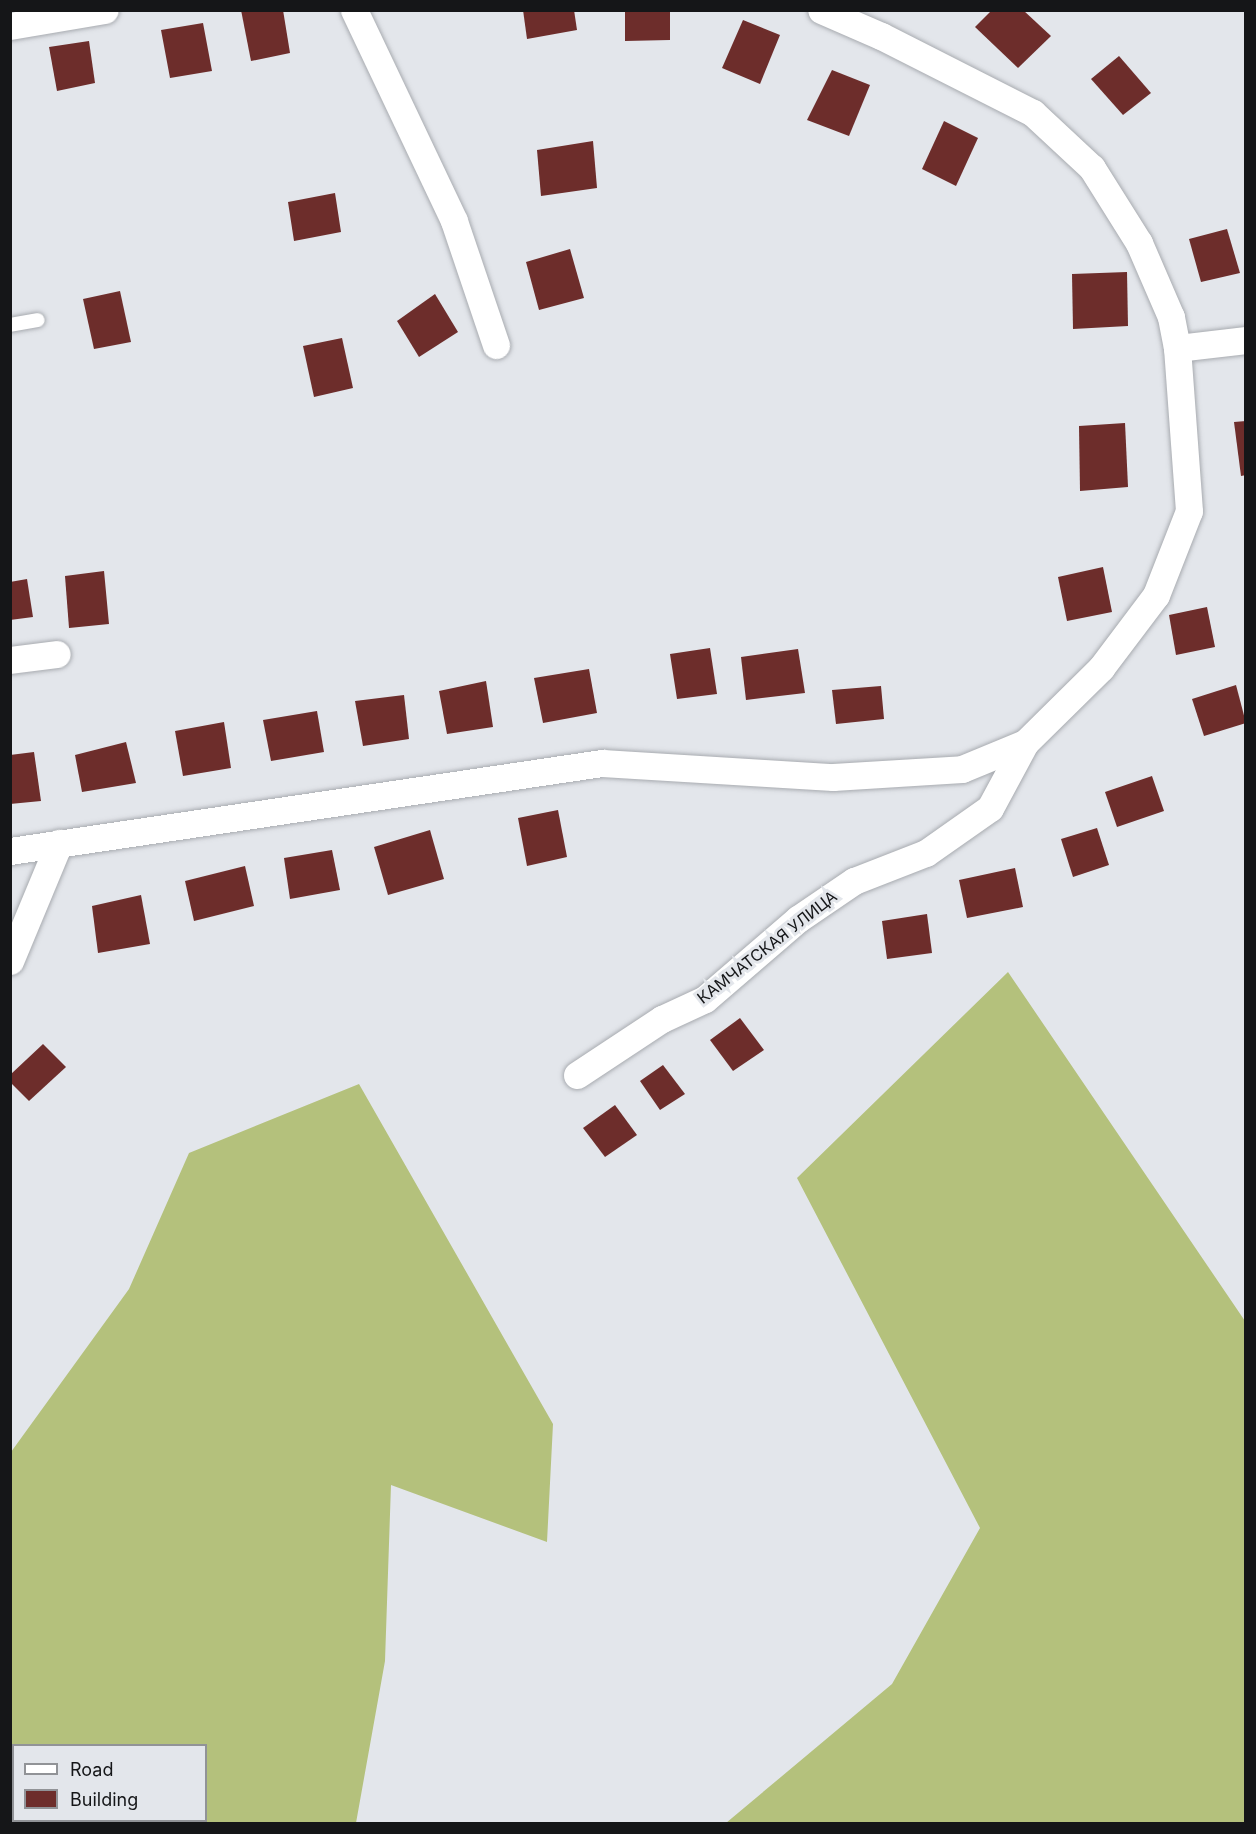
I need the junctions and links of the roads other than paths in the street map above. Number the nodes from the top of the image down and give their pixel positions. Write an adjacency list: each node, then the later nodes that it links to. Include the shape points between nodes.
1 (105, 10): 4 (street)
2 (354, 10): 8 (street, via 454,220)
3 (821, 10): 9 (street, via 1033,113 1083,160 1139,243 1171,317)
4 (10, 26)
5 (38, 320): 6 (lane)
6 (10, 325)
7 (1245, 340): 9 (street)
8 (496, 345)
9 (1177, 348): 12 (street, via 1189,511 1156,595 1101,668)
10 (57, 654): 11 (street)
11 (10, 660)
12 (1025, 743): 13 (street, via 962,769 833,777 602,763); 16 (street, КАМЧАТСКАЯ УЛИЦА, via 990,808 926,853 854,881 798,919 705,999 662,1019)
13 (59, 843): 14 (street); 15 (street)
14 (10, 851)
15 (10, 961)
16 (577, 1076)

